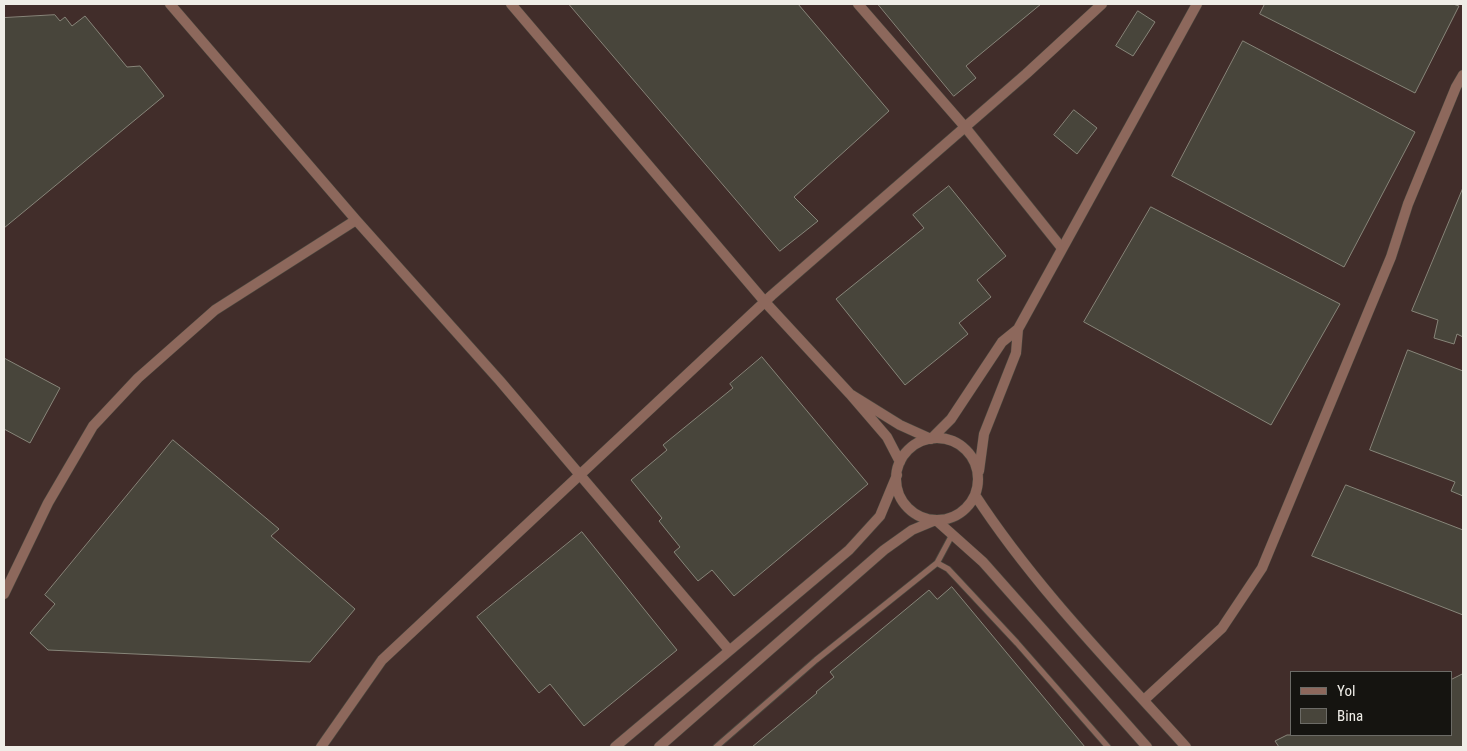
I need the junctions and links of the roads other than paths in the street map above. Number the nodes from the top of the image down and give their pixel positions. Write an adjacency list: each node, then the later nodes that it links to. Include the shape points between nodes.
1 (170, 4): 8 (street)
2 (511, 4): 10 (street)
3 (858, 4): 7 (street)
4 (1102, 4): 7 (street)
5 (1197, 4): 9 (street)
6 (1463, 75): 24 (street, via 1262,568 1222,628)
7 (965, 128): 9 (street); 10 (street)
8 (356, 220): 15 (street); 22 (street, via 215,310 138,378 93,426 48,503)
9 (1061, 247): 11 (street)
10 (765, 302): 12 (street); 15 (street)
11 (1018, 328): 13 (street, via 1002,342 951,419); 17 (street, via 1016,353 984,434)
12 (850, 394): 13 (street, via 900,425); 14 (street, via 887,437)
13 (931, 439): 14 (street, via 913,447); 17 (street, via 945,439 963,448 975,464)
14 (900, 462): 16 (street)
15 (580, 475): 23 (street); 25 (street, via 382,660)
16 (896, 475): 19 (street, via 897,488 907,506 923,518); 23 (street, via 880,516 849,550)
17 (978, 477): 18 (street)
18 (974, 495): 19 (street, via 962,512); 24 (street, via 1030,573)
19 (936, 520): 20 (street); 27 (street, via 912,530 884,550)
20 (952, 535): 21 (lane); 30 (street, via 983,562)
21 (937, 563): 28 (lane, via 816,660); 29 (lane, via 948,569 1011,636)
22 (4, 594)
23 (729, 650): 26 (street)
24 (1144, 700): 31 (street)
25 (321, 747)
26 (615, 747)
27 (659, 747)
28 (716, 747)
29 (1108, 747)
30 (1146, 747)
31 (1186, 747)

